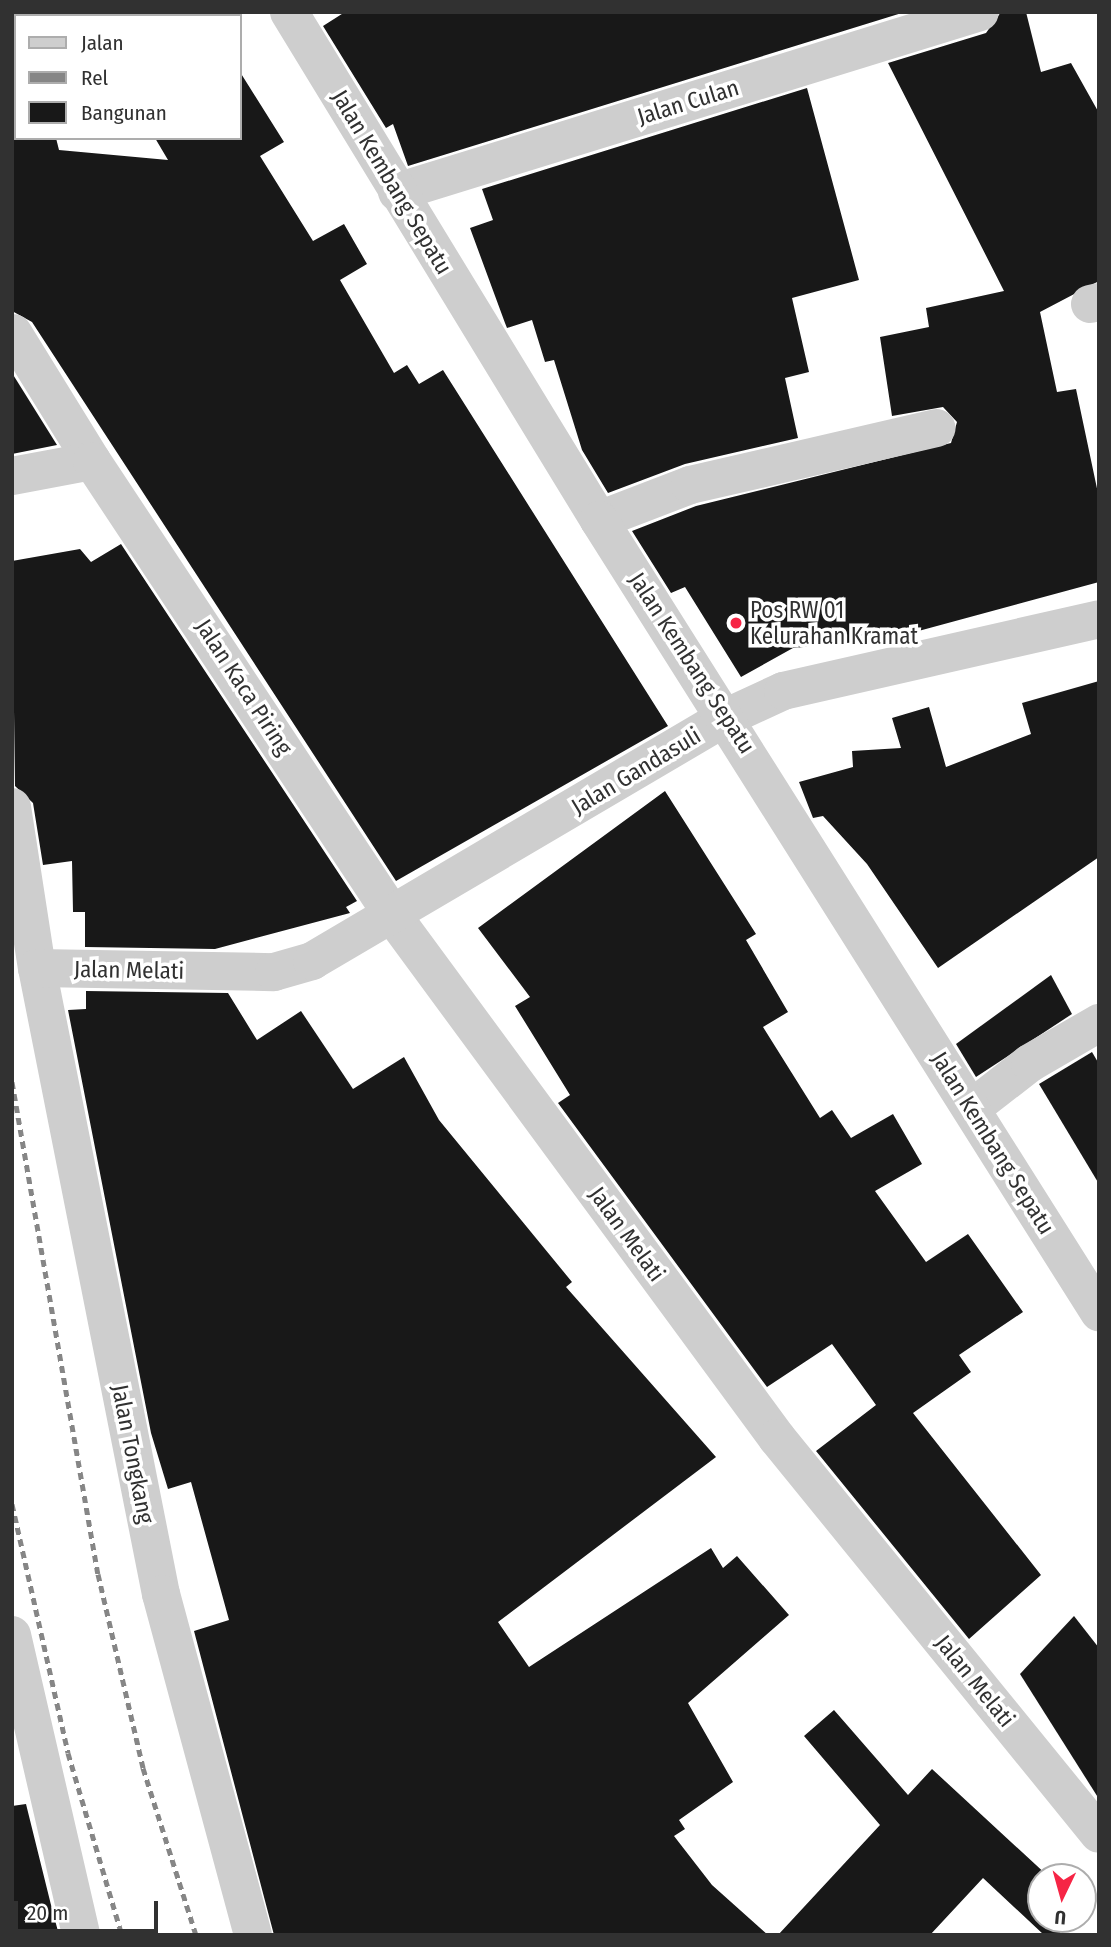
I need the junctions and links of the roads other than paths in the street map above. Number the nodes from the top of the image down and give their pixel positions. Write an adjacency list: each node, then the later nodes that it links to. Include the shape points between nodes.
1 (289, 12): 3 (street, Jalan Kembang Sepatu)
2 (980, 12): 3 (street, Jalan Culan)
3 (397, 192): 8 (street, Jalan Kembang Sepatu)
4 (13, 333): 6 (street, Jalan Kaca Piring)
5 (936, 428): 8 (street, via 690,485)
6 (92, 461): 7 (street); 12 (street, Jalan Kaca Piring)
7 (12, 476)
8 (600, 520): 10 (street, Jalan Kembang Sepatu)
9 (1099, 619): 10 (street, Jalan Gandasuli, via 837,676)
10 (727, 717): 12 (street, Jalan Gandasuli); 15 (street, Jalan Kembang Sepatu)
11 (12, 807): 13 (street, Jalan Tongkang)
12 (393, 916): 13 (street, Jalan Melati, via 312,961 274,972); 18 (street, Jalan Melati, via 777,1438)
13 (37, 968): 20 (street, Jalan Tongkang, via 161,1594)
14 (1099, 1023): 15 (street, via 1030,1063)
15 (972, 1108): 16 (street, Jalan Kembang Sepatu)
16 (1094, 1293)
17 (12, 1635): 19 (street)
18 (1099, 1834)
19 (81, 1935)
20 (253, 1935)

